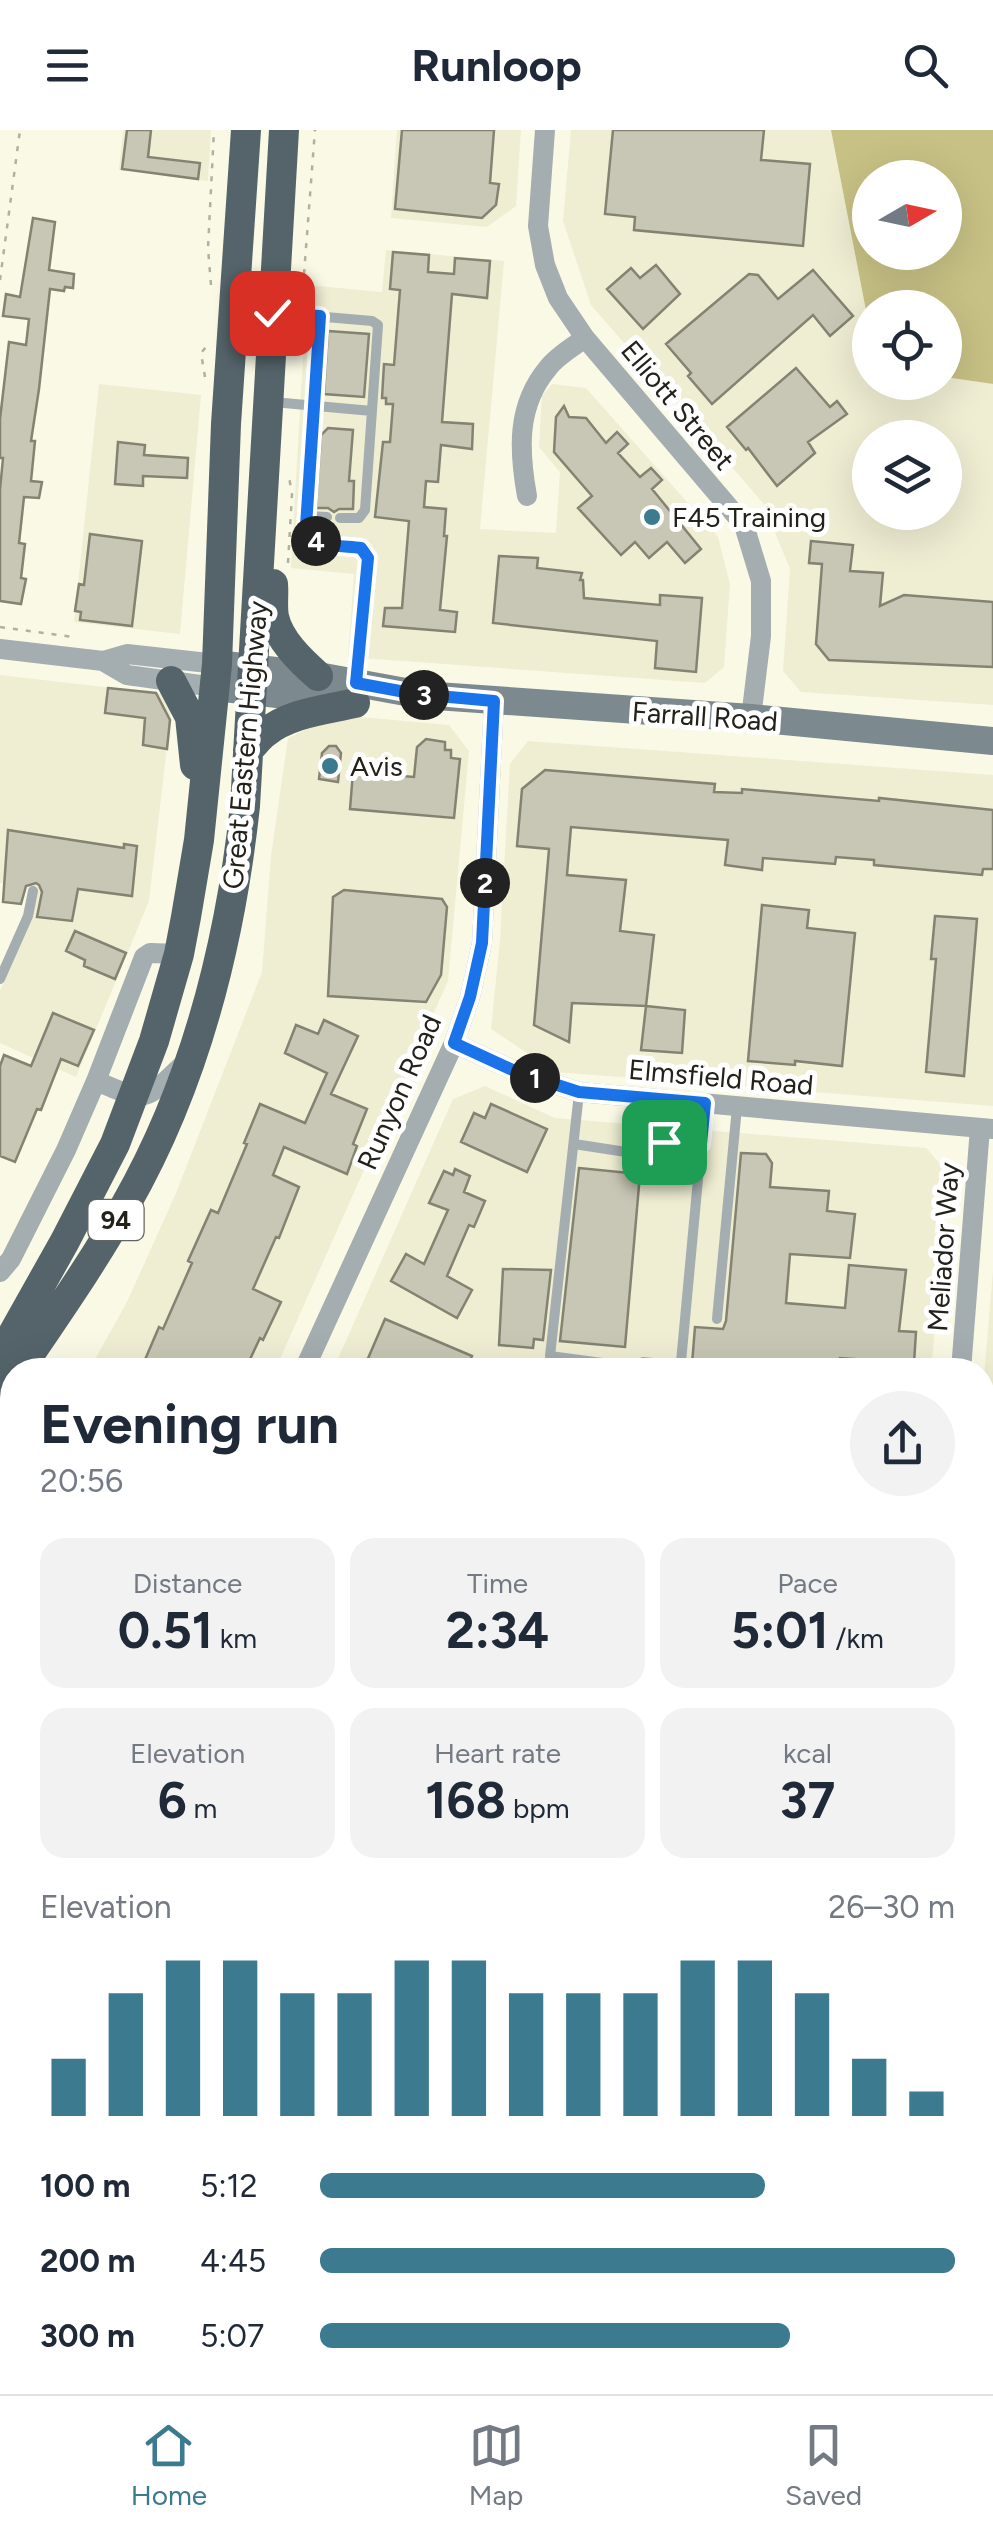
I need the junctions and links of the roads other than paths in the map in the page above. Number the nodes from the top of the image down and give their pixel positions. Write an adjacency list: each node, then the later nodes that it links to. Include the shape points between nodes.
1 (246, 130): 17 (highway, Great Eastern Highway / 94)
2 (284, 130): 4 (highway, Great Eastern Highway / 94)
3 (545, 130): 6 (street, Elliott Street, via 538,226 545,265)
4 (272, 313): 5 (lane); 7 (highway, Great Eastern Highway / 94)
5 (320, 316): 8 (lane); 9 (lane, via 378,325)
6 (585, 338): 10 (street, via 550,365 530,395 522,427); 23 (street, Elliott Street, via 744,524 761,581)
7 (267, 401): 8 (lane); 11 (highway, Great Eastern Highway / 94)
8 (313, 405): 9 (lane); 12 (lane)
9 (372, 411): 14 (lane, via 365,510 358,518)
10 (527, 496)
11 (264, 501): 18 (highway, via 274,618); 19 (highway, Great Eastern Highway / 94)
12 (306, 516): 13 (lane); 21 (lane, via 315,540 361,548 368,558)
13 (327, 517)
14 (340, 518)
15 (0, 649): 16 (street)
16 (103, 662): 17 (street, via 127,654); 20 (street, via 127,676)
17 (216, 676): 19 (main road, Farrall Road); 20 (street); 26 (highway, Great Eastern Highway / 94)
18 (318, 676): 19 (main road, Farrall Road); 21 (main road, Farrall Road)
19 (253, 679): 21 (main road, Farrall Road); 25 (highway, Great Eastern Highway / 94)
20 (172, 680): 26 (highway, via 190,717 196,774)
21 (356, 693): 22 (main road, Farrall Road); 25 (highway, via 285,721)
22 (494, 701): 23 (main road, Farrall Road); 30 (street, Runyon Road, via 482,943)
23 (751, 718): 24 (main road, Farrall Road)
24 (993, 740)
25 (248, 750): 31 (highway, Great Eastern Highway / 94, via 234,895)
26 (205, 790): 28 (highway, Great Eastern Highway / 94)
27 (33, 891): 29 (lane)
28 (179, 954): 32 (street, via 144,957); 34 (highway, Great Eastern Highway / 94)
29 (0, 980)
30 (454, 1043): 33 (street, Elmsfield Road); 46 (street, Runyon Road)
31 (190, 1058): 34 (street, via 146,1096); 45 (highway, Great Eastern Highway / 94, via 126,1204)
32 (96, 1082): 34 (street); 42 (street)
33 (579, 1092): 35 (street, Elmsfield Road); 39 (lane)
34 (134, 1097): 44 (highway, Great Eastern Highway / 94)
35 (705, 1103): 36 (street, Elmsfield Road); 40 (lane)
36 (737, 1106): 37 (street, Elmsfield Road); 43 (lane)
37 (986, 1128): 49 (street, Meliador Way)
38 (664, 1142): 40 (lane)
39 (574, 1144): 41 (lane); 47 (lane, via 550,1356)
40 (701, 1144): 48 (lane)
41 (639, 1154)
42 (0, 1272)
43 (717, 1319)
44 (0, 1357)
45 (28, 1358)
46 (310, 1358)
47 (565, 1358)
48 (681, 1358)
49 (962, 1358)

